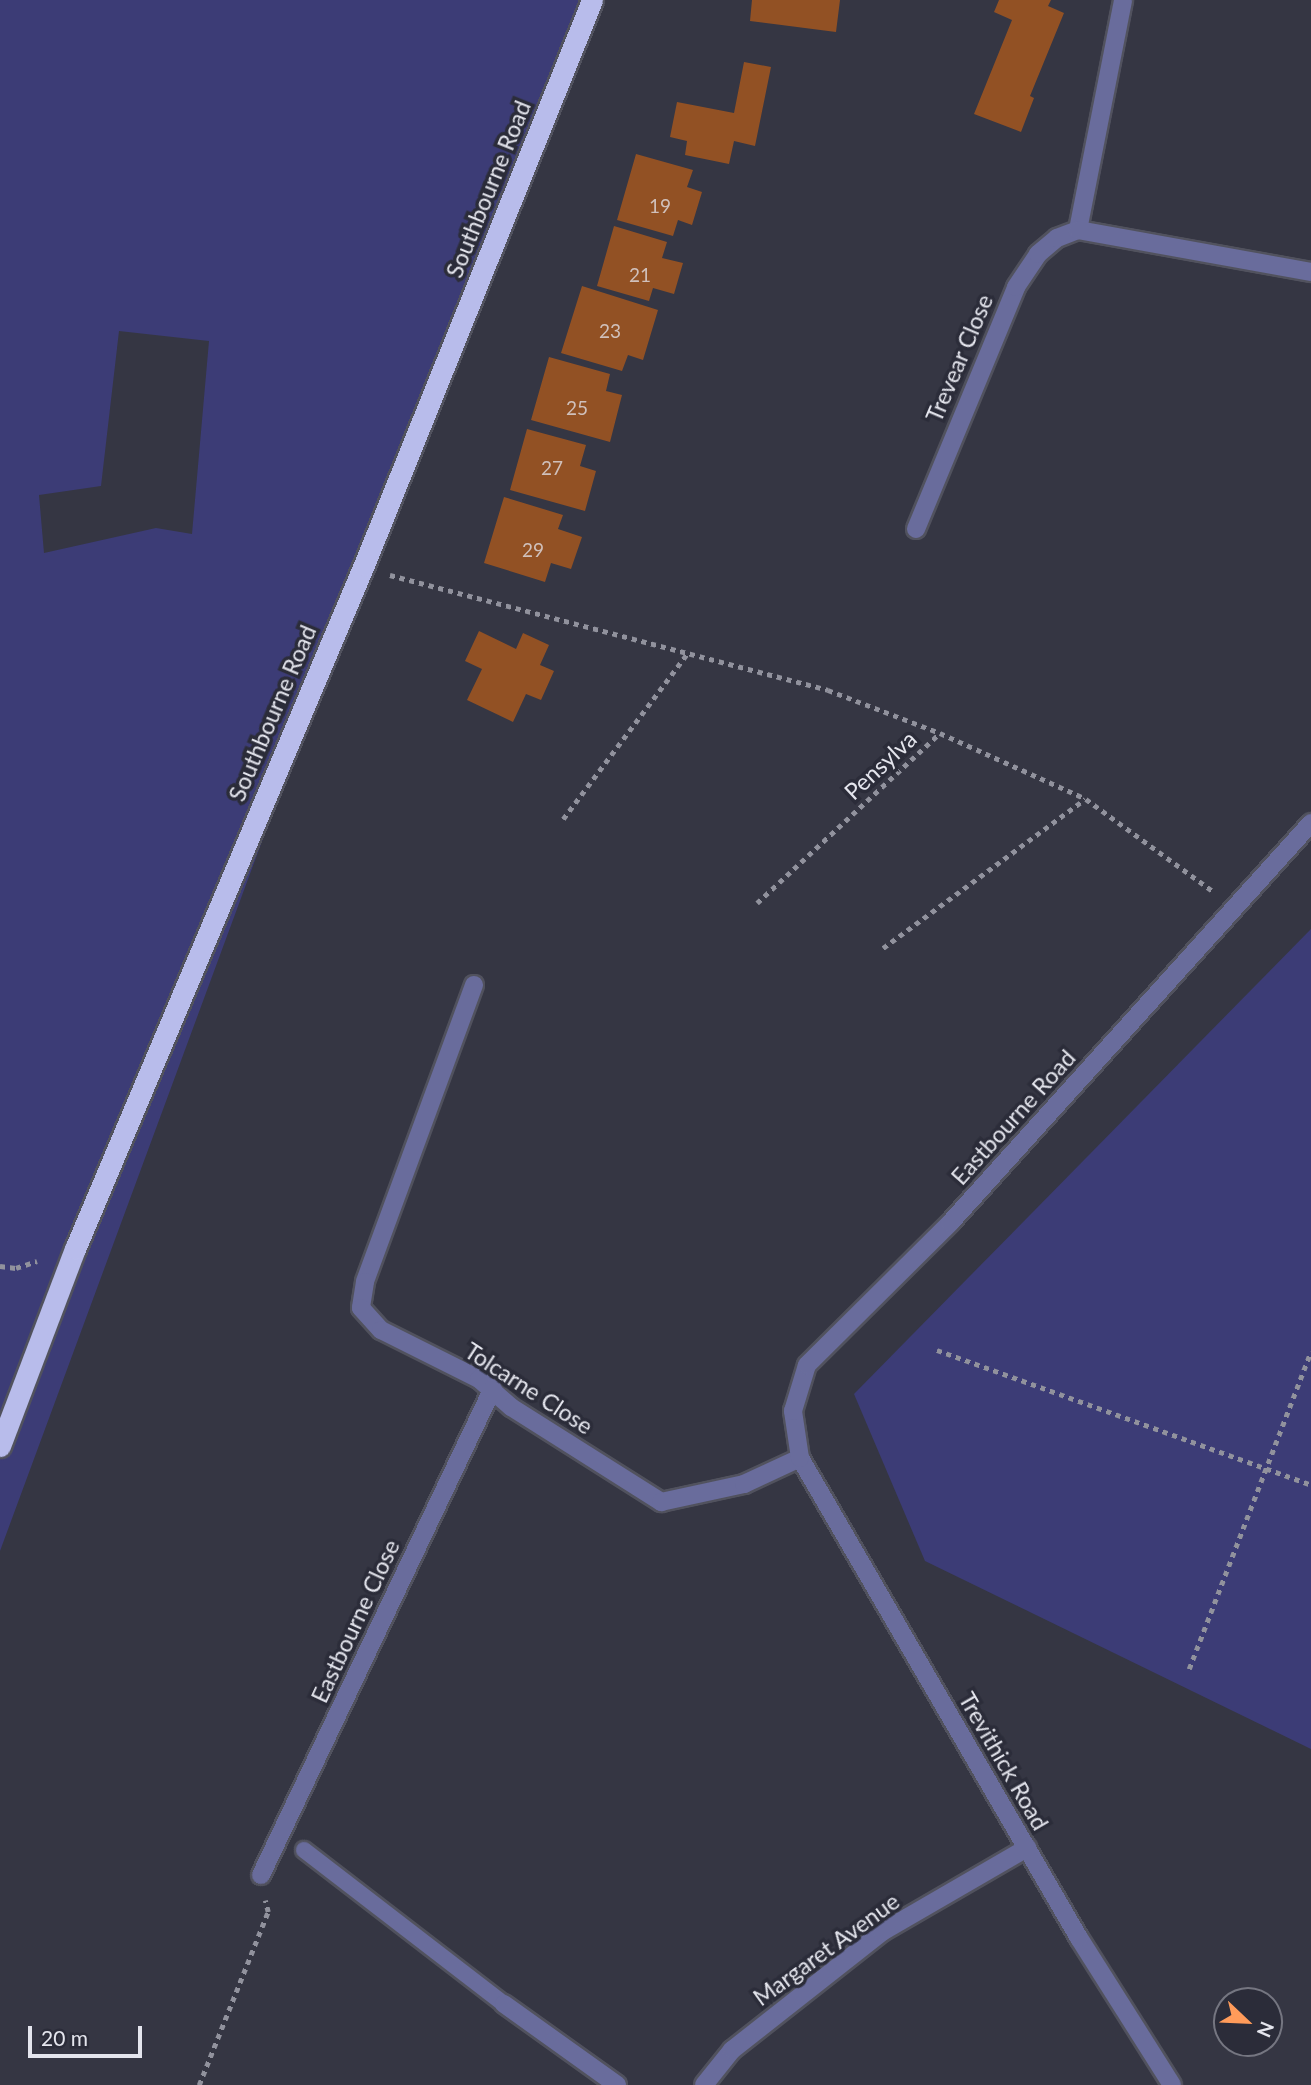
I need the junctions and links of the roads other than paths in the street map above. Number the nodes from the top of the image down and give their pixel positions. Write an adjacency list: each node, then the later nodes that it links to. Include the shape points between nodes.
1 (592, 0): 9 (highway, Southbourne Road, via 364,565 168,1023)
2 (1123, 0): 3 (street)
3 (1078, 230): 4 (street); 5 (street, Trevear Close, via 1057,238 1038,254 1016,287)
4 (1311, 272)
5 (916, 529)
6 (1311, 823): 10 (street, Eastbourne Road, via 950,1223 807,1365 793,1411)
7 (474, 985): 8 (street, Tolcarne Close, via 365,1282 361,1308 381,1330)
8 (493, 1388): 10 (street, Tolcarne Close, via 511,1408 662,1502 744,1484); 13 (street, Eastbourne Close)
9 (0, 1446)
10 (800, 1458): 11 (street, Trevithick Road)
11 (1027, 1848): 16 (street, Margaret Avenue, via 882,1932 732,2050); 17 (street, Trevithick Road)
12 (304, 1850): 14 (lane)
13 (261, 1875)
14 (504, 2004): 15 (street)
15 (617, 2085)
16 (704, 2085)
17 (1172, 2085)

